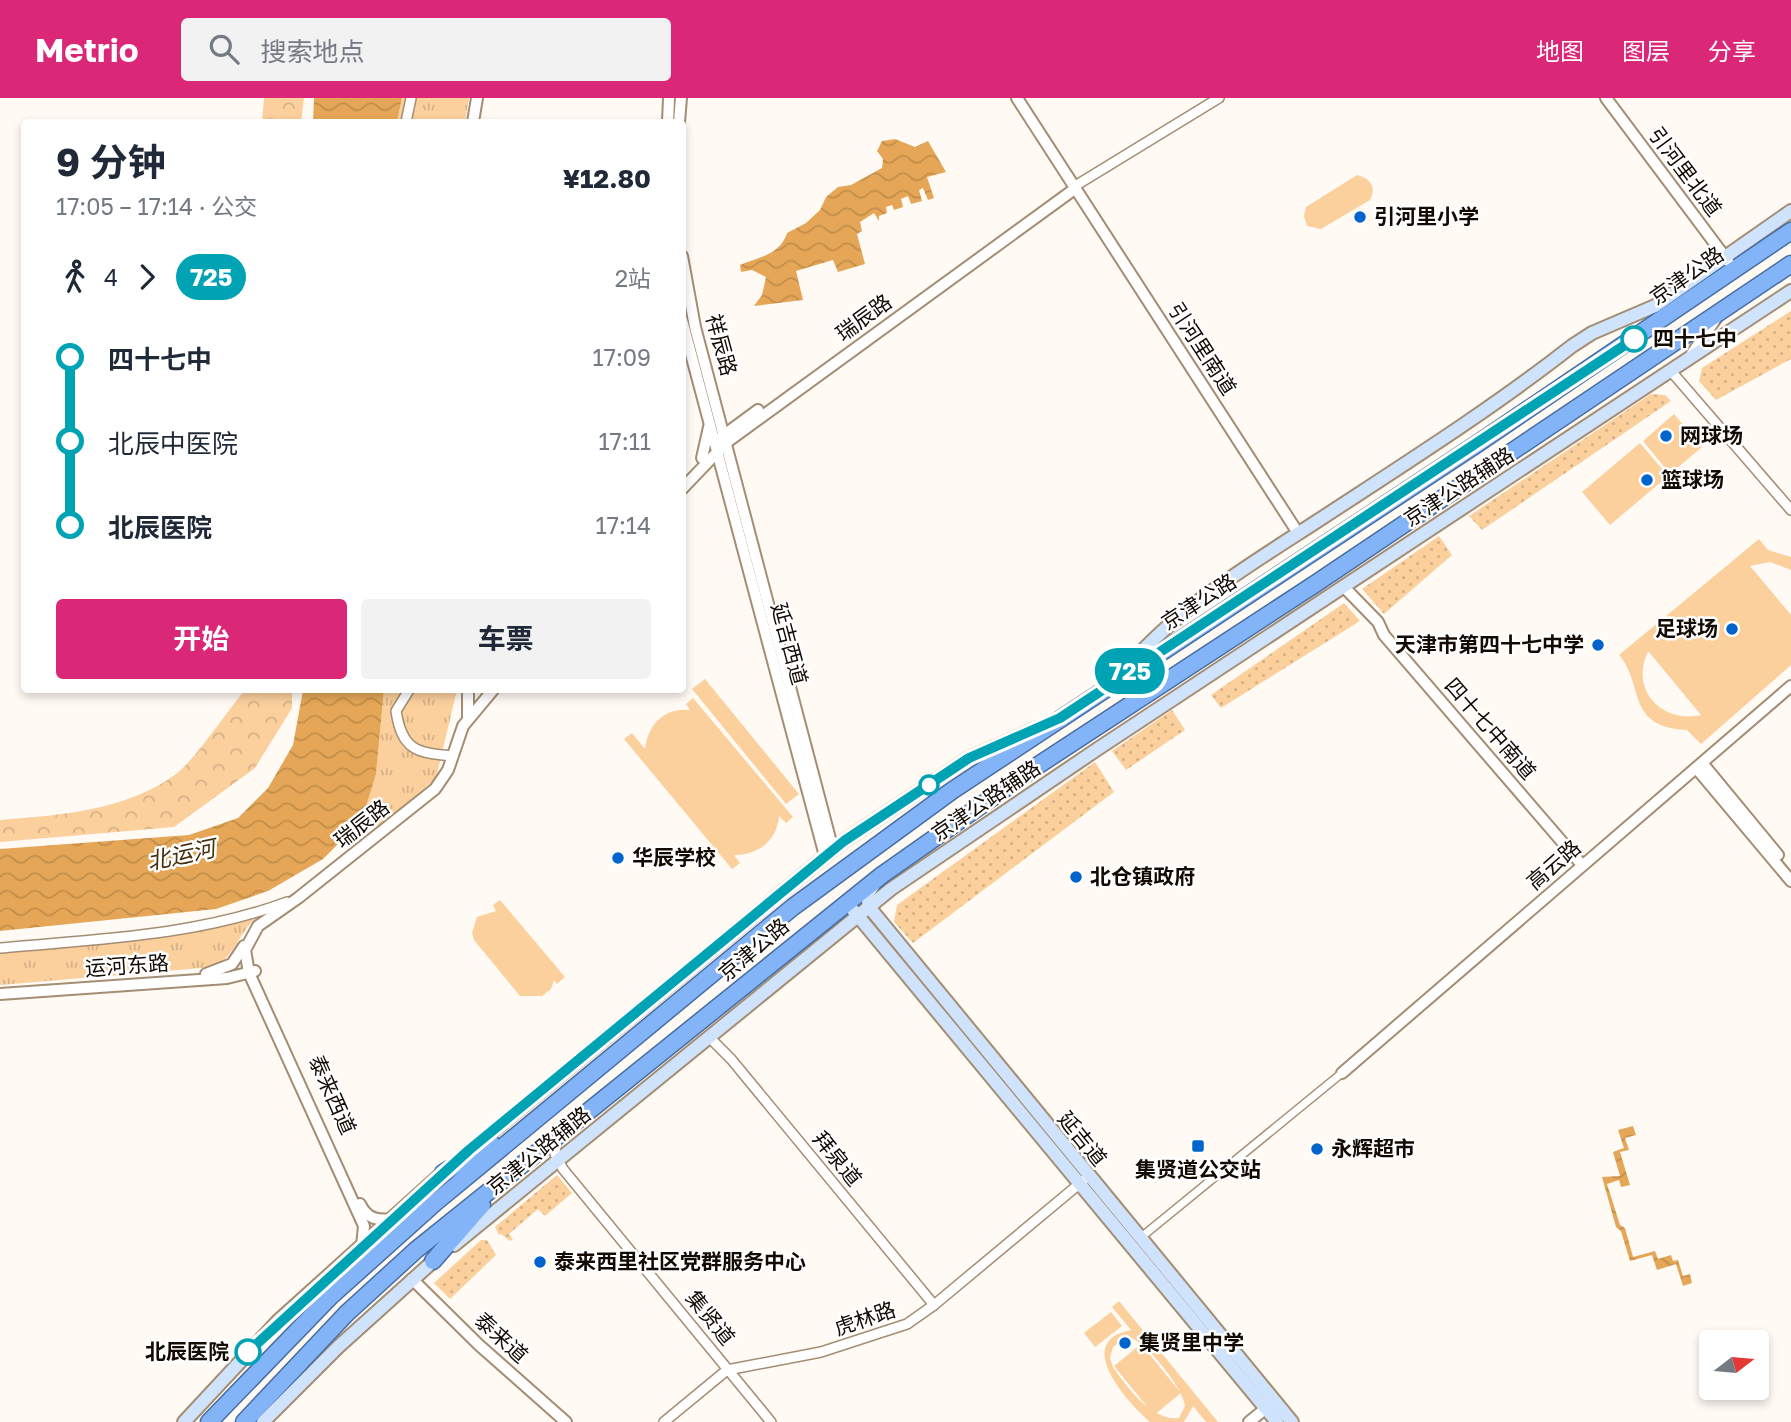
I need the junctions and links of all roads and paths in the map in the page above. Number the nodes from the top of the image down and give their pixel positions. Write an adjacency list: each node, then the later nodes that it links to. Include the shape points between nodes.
1 (411, 98): 8 (street)
2 (477, 98): 9 (street)
3 (669, 98): 10 (street)
4 (681, 98): 11 (street)
5 (1017, 98): 12 (street, 引河里南道)
6 (1219, 98): 12 (street)
7 (1606, 98): 15 (street, 引河里北道)
8 (407, 119)
9 (474, 119)
10 (668, 119)
11 (679, 119)
12 (1075, 186): 24 (street, 瑞辰路); 29 (street, 引河里南道)
13 (1791, 211): 15 (main road)
14 (1791, 231): 15 (highway, 京津公路)
15 (1729, 262): 29 (main road, via 1655,306 1582,339); 31 (highway, 京津公路, via 1478,444)
16 (1791, 264): 19 (highway, 京津公路)
17 (686, 278): 23 (street, 祥辰路)
18 (1791, 291): 21 (main road, 京津公路辅路)
19 (1718, 315): 21 (street); 37 (highway, 京津公路)
20 (686, 332): 23 (street, 祥辰路)
21 (1691, 355): 22 (main road, 京津公路辅路)
22 (1670, 370): 28 (street); 30 (main road, 京津公路辅路)
23 (715, 417): 24 (street, 祥辰路); 25 (street)
24 (721, 442): 25 (street, 瑞辰路); 43 (street, 延吉西道)
25 (703, 461): 26 (street, 瑞辰路); 27 (street, 瑞辰路)
26 (686, 476)
27 (686, 484)
28 (1791, 510)
29 (1298, 534): 31 (main road, via 1162,628)
30 (1343, 586): 40 (main road, 京津公路辅路); 44 (street, 四十七中南道)
31 (1118, 679): 38 (highway, 京津公路)
32 (1791, 686): 42 (street, 高云路)
33 (407, 693): 41 (street, via 396,710 400,735 419,753)
34 (468, 693): 39 (street)
35 (491, 693): 39 (street, 瑞辰路)
36 (498, 693): 39 (street, 瑞辰路)
37 (1149, 694): 40 (main road); 46 (highway, 京津公路)
38 (1060, 718): 43 (main road, 京津公路辅路, via 969,758); 59 (highway, 京津公路, via 793,907)
39 (469, 723): 41 (street, 瑞辰路); 48 (street, 瑞辰路, via 452,773 440,791)
40 (1126, 730): 51 (main road, 京津公路辅路)
41 (453, 756): 49 (street, 瑞辰路, via 429,795)
42 (1700, 767): 44 (street, 高云路); 45 (street); 47 (street)
43 (829, 853): 63 (main road, 京津公路辅路)
44 (1582, 865): 58 (street, 高云路)
45 (1791, 870)
46 (882, 875): 50 (highway, 京津公路); 51 (main road, via 867,895)
47 (1791, 881)
48 (312, 893): 49 (street); 52 (street, 瑞辰路)
49 (298, 898): 52 (street, 瑞辰路, via 258,926); 53 (street, via 178,931)
50 (835, 910): 51 (main road); 60 (highway, 京津公路)
51 (864, 911): 57 (main road, 京津公路辅路); 64 (main road, 延吉道)
52 (249, 945): 54 (street); 55 (street, via 232,964)
53 (0, 948)
54 (248, 967): 55 (street); 56 (street, 运河东路, via 227,978); 66 (street, 泰来西道, via 362,1210 379,1220); 68 (street, 泰来西道, via 364,1226)
55 (206, 974): 56 (street)
56 (0, 993)
57 (710, 1038): 62 (main road, 京津公路辅路); 71 (street, 拜泉道)
58 (1342, 1073): 67 (street)
59 (522, 1128): 63 (highway); 75 (highway, 京津公路, via 331,1296)
60 (558, 1135): 61 (highway, 京津公路); 62 (street)
61 (525, 1161): 62 (street); 65 (highway, 京津公路)
62 (555, 1163): 69 (main road, 京津公路辅路); 72 (street, 集贤道)
63 (443, 1173): 66 (main road, 京津公路辅路)
64 (1084, 1180): 67 (main road, 延吉道); 71 (street, 虎林路); 73 (main road, 延吉道)
65 (502, 1181): 69 (highway); 76 (highway, 京津公路, via 347,1313)
66 (393, 1219): 68 (main road, 京津公路辅路)
67 (1139, 1239): 73 (main road, 延吉道)
68 (362, 1246): 74 (main road, 京津公路辅路, via 278,1321)
69 (433, 1261): 70 (main road, 京津公路辅路)
70 (412, 1279): 77 (main road, 京津公路辅路); 78 (street, 泰来道)
71 (934, 1305): 72 (street, 虎林路, via 907,1324 868,1338)
72 (726, 1371): 79 (street, 虎林路); 80 (street, 集贤道)
73 (1273, 1409): 81 (street); 82 (street); 83 (main road, 延吉道)
74 (184, 1422)
75 (209, 1422)
76 (244, 1422)
77 (263, 1422)
78 (566, 1422)
79 (664, 1422)
80 (768, 1422)
81 (1249, 1422)
82 (1256, 1422)
83 (1292, 1422)

